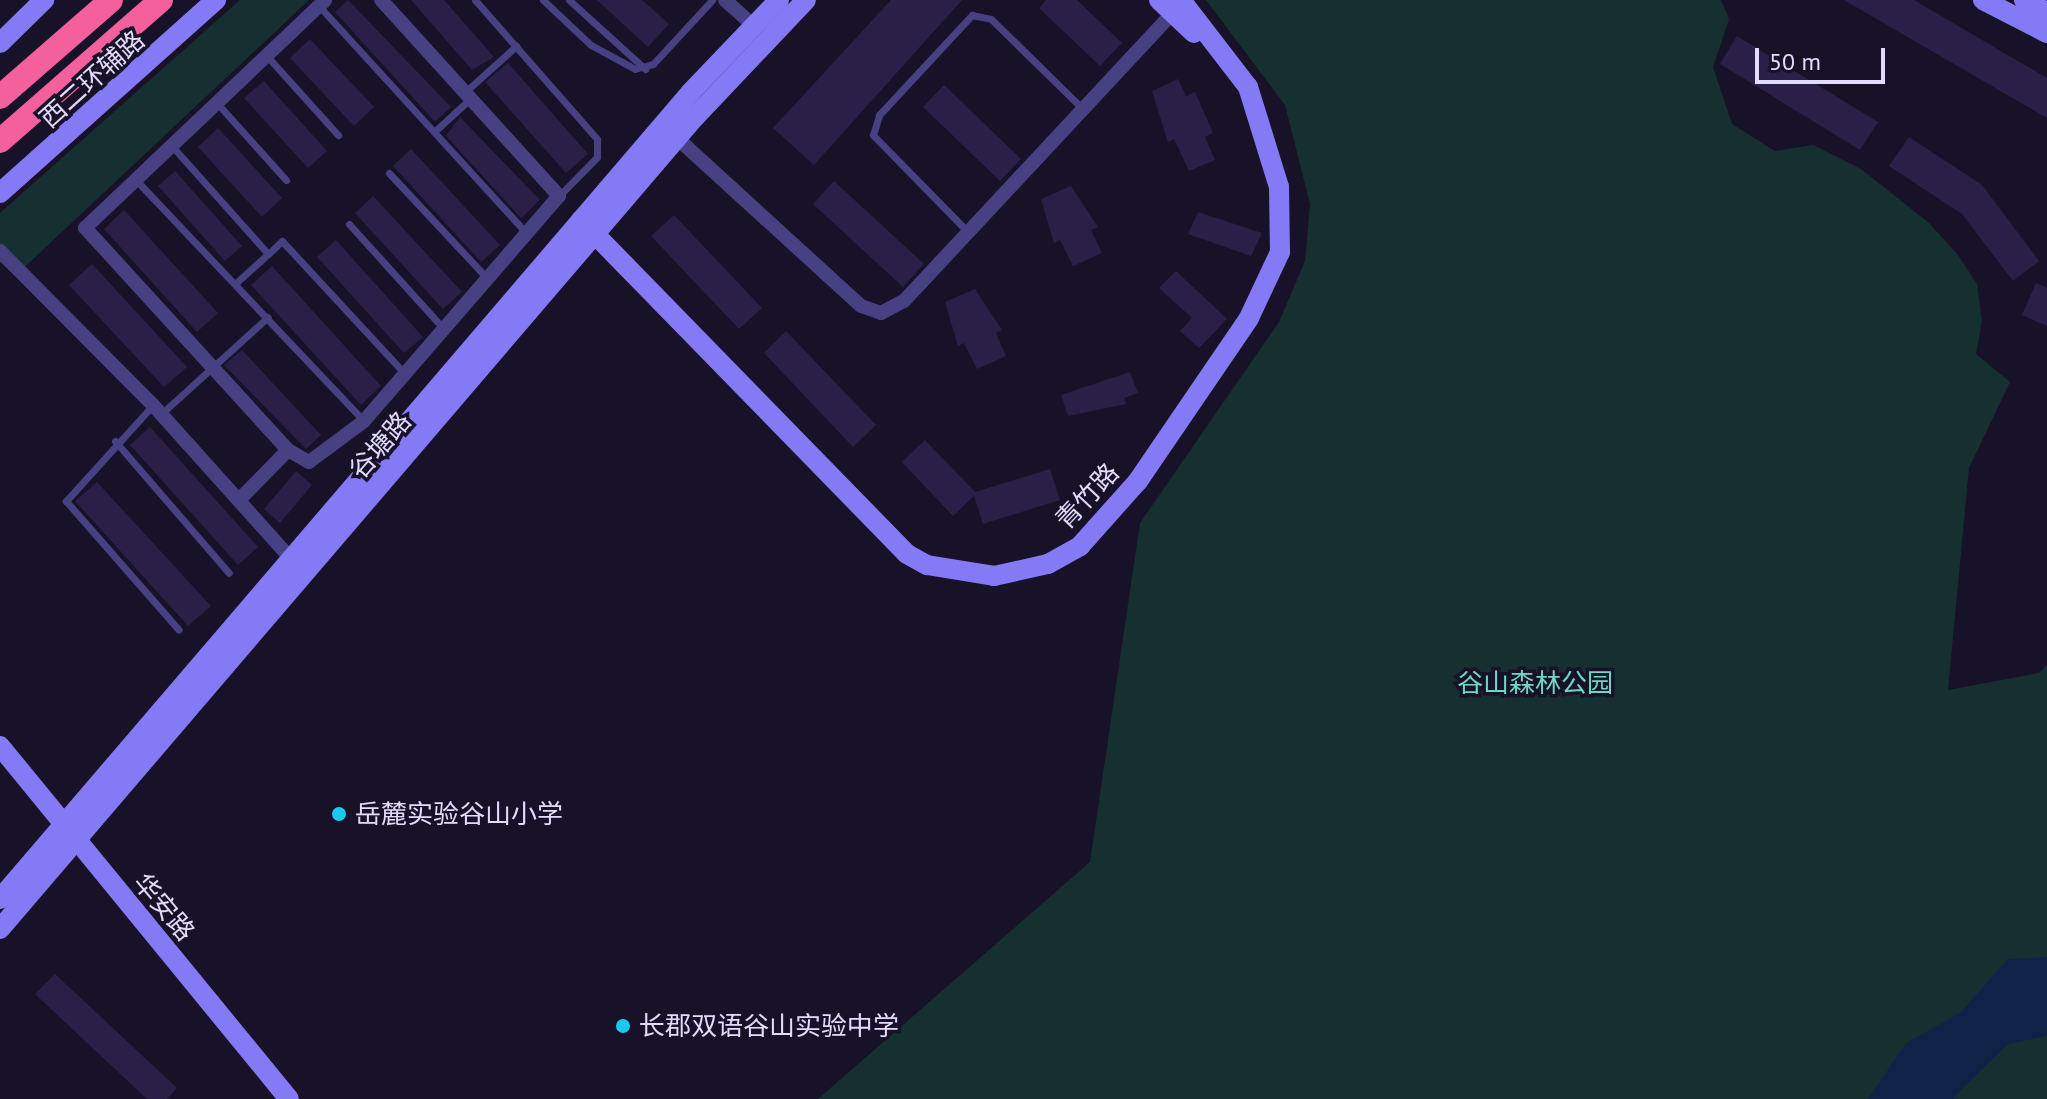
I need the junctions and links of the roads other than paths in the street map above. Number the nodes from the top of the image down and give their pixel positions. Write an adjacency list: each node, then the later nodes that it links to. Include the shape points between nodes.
1 (44, 0): 20 (main road)
2 (111, 0): 25 (highway)
3 (161, 0): 31 (highway)
4 (216, 0): 36 (main road, 西二环辅路)
5 (381, 0): 24 (street)
6 (475, 0): 21 (lane)
7 (543, 0): 23 (lane, via 607,57)
8 (569, 0): 23 (lane)
9 (712, 0): 23 (lane)
10 (725, 0): 18 (street)
11 (779, 0): 18 (main road, 谷塘路)
12 (806, 0): 30 (main road, 谷塘路)
13 (1983, 0): 19 (main road)
14 (2024, 0): 17 (main road)
15 (322, 3): 22 (street); 28 (lane)
16 (1174, 4): 27 (street); 39 (main road, 青竹路, via 1248,87 1279,187 1280,252 1249,318 1138,481 1080,546 1048,564 994,576 927,565 907,554)
17 (2047, 12)
18 (754, 26): 39 (main road, 谷塘路)
19 (2047, 33)
20 (0, 43)
21 (516, 46): 24 (lane); 37 (lane, via 600,147)
22 (266, 55): 26 (street); 29 (lane)
23 (645, 69)
24 (468, 95): 28 (lane); 37 (street)
25 (0, 97)
26 (216, 102): 32 (street); 35 (lane)
27 (1083, 109): 40 (street); 40 (lane, via 991,19 972,15 879,115 873,135)
28 (434, 132): 41 (lane)
29 (338, 135)
30 (677, 138): 39 (main road, 谷塘路); 40 (street, via 870,311 881,313 904,301)
31 (0, 141)
32 (170, 144): 34 (street); 43 (lane)
33 (389, 173): 44 (lane)
34 (135, 178): 45 (lane, via 222,274); 48 (street, via 87,223 87,234)
35 (286, 180)
36 (0, 193)
37 (559, 196): 41 (street)
38 (349, 224): 47 (lane)
39 (590, 225): 55 (main road, 谷塘路); 60 (main road, 谷塘路)
40 (968, 232)
41 (526, 233): 44 (street)
42 (0, 251): 50 (street)
43 (268, 254): 45 (lane); 49 (lane, via 282,241)
44 (487, 278): 47 (street)
45 (237, 282): 46 (lane)
46 (268, 317): 48 (lane); 51 (lane)
47 (444, 329): 49 (street)
48 (211, 368): 50 (lane); 53 (street)
49 (405, 374): 51 (street)
50 (157, 409): 52 (lane); 54 (street)
51 (364, 421): 53 (street, via 309,462)
52 (115, 441): 56 (lane); 57 (lane, via 68,507)
53 (288, 450): 54 (street)
54 (239, 500): 55 (street)
55 (291, 559): 60 (main road, 谷塘路)
56 (229, 573)
57 (179, 630)
58 (0, 746): 60 (main road, 华安路)
59 (0, 766): 60 (main road, 华安路)
60 (65, 837): 61 (main road, 谷塘路); 62 (main road, 谷塘路); 63 (main road, 华安路); 64 (main road, 华安路)
61 (0, 899)
62 (0, 929)
63 (276, 1099)
64 (289, 1099)

